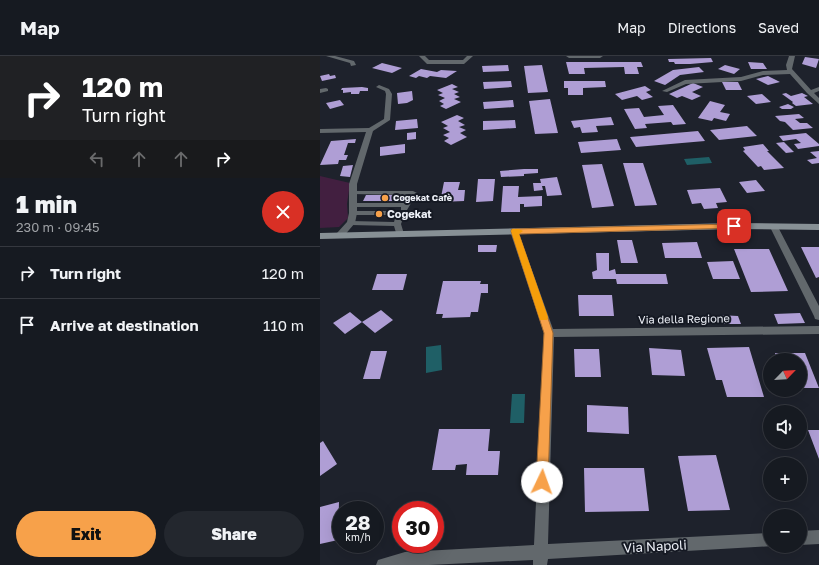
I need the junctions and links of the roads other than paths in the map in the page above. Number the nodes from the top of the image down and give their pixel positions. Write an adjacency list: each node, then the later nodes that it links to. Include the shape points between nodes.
1 (329, 56): 7 (street, via 352,62)
2 (422, 56): 3 (street, via 427,62 464,62)
3 (470, 56)
4 (569, 56): 5 (street)
5 (600, 56)
6 (792, 56): 8 (street, via 789,65)
7 (353, 65)
8 (791, 72): 9 (street, via 763,73 741,79); 14 (street)
9 (699, 81): 11 (street); 13 (street, via 685,82)
10 (378, 87): 16 (street, via 387,90 389,94 387,120)
11 (710, 88)
12 (819, 89): 14 (street)
13 (665, 91)
14 (809, 92): 15 (street)
15 (819, 102)
16 (370, 130): 17 (street); 18 (street, via 353,184)
17 (320, 131)
18 (353, 193): 19 (street); 20 (lane, via 413,193)
19 (353, 204): 20 (lane); 21 (street)
20 (406, 205): 22 (lane)
21 (353, 213): 22 (lane); 23 (street)
22 (401, 213): 24 (lane)
23 (351, 223): 24 (lane); 30 (street)
24 (397, 224): 28 (lane)
25 (774, 226): 26 (main road); 27 (main road); 31 (street)
26 (819, 227)
27 (514, 231): 28 (main road); 33 (street)
28 (400, 234): 30 (main road)
29 (320, 236): 30 (main road)
30 (340, 236)
31 (819, 316)
32 (819, 330): 33 (street, Via della Regione)
33 (549, 333): 37 (street)
34 (819, 537): 35 (street)
35 (807, 538)
36 (763, 541): 37 (street, Via Napoli)
37 (540, 559): 38 (street, Via Napoli, via 405,559)
38 (383, 565)

